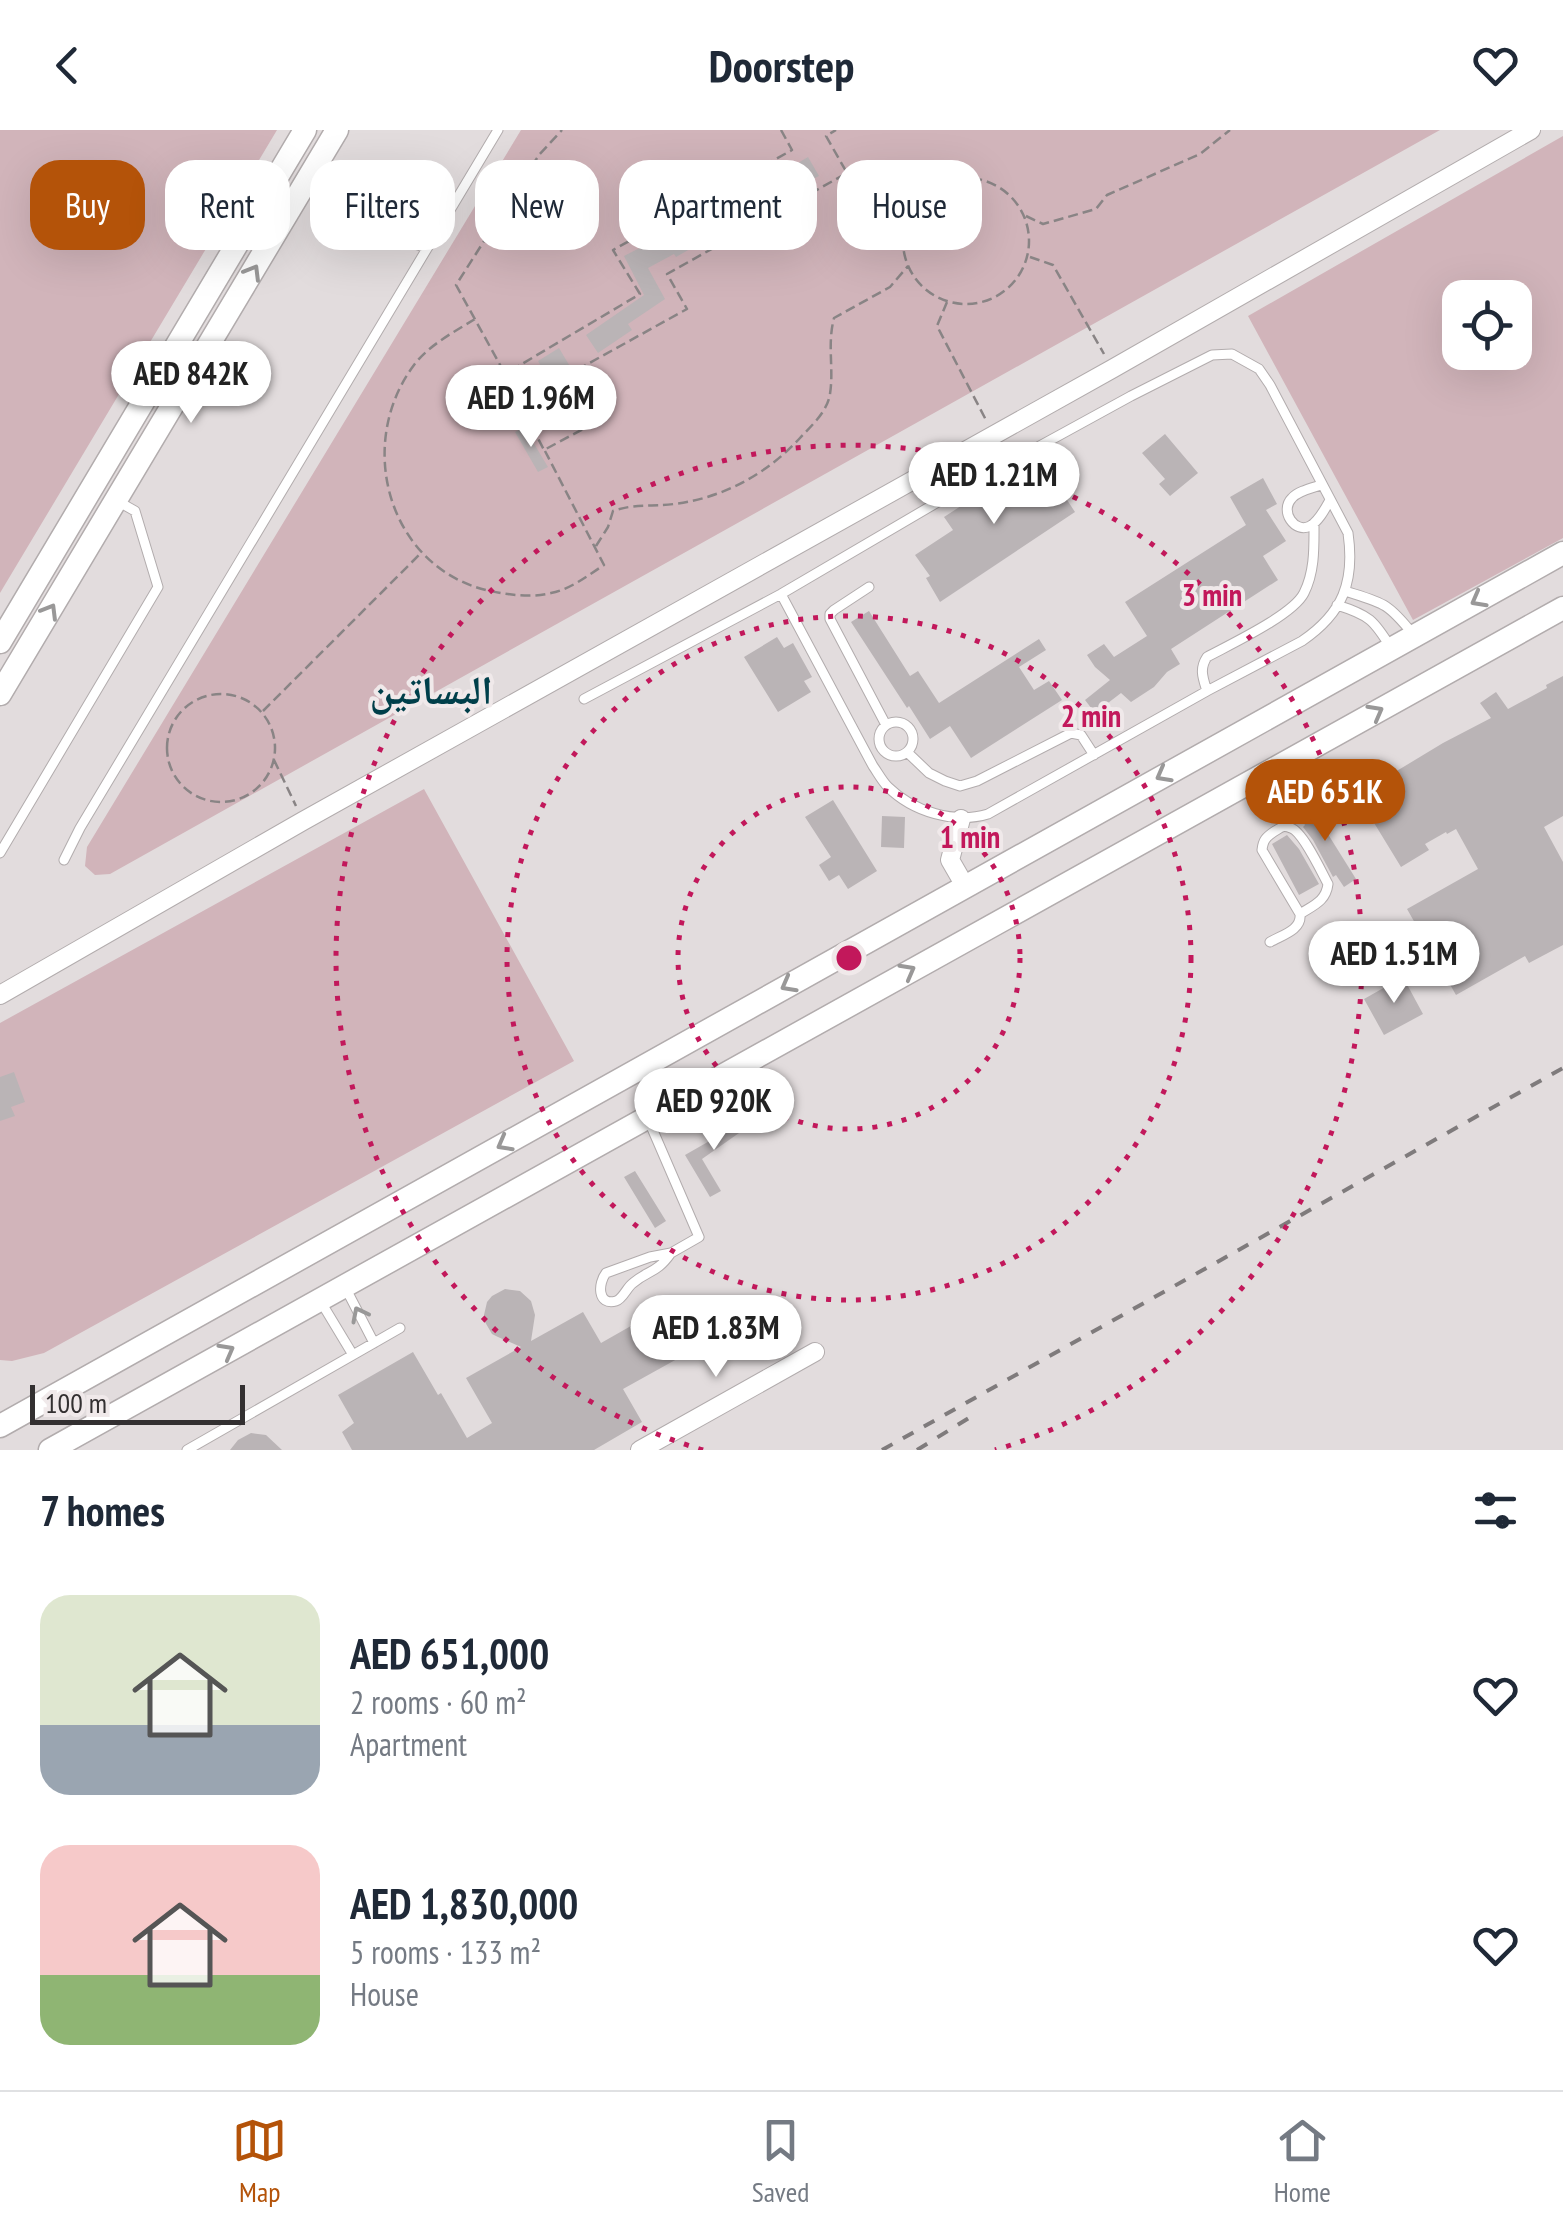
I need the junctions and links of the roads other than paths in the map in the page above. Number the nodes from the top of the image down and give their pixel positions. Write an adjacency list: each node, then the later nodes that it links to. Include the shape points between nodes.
1 (305, 130): 5 (street)
2 (337, 130): 7 (street)
3 (498, 130): 6 (lane)
4 (1531, 130): 36 (street)
5 (287, 160)
6 (455, 201)
7 (291, 207): 12 (street, one-way to 7)
8 (233, 250): 11 (street)
9 (426, 250): 32 (lane)
10 (1321, 485): 13 (lane); 14 (lane, via 1295,494 1287,506 1294,524); 18 (lane, via 1259,369 1232,354 1212,355)
11 (93, 486): 12 (street); 22 (street)
12 (117, 500): 25 (street, one-way to 12); 31 (lane, via 135,511 158,588)
13 (1330, 500): 14 (lane); 17 (lane, via 1348,533)
14 (1314, 524): 24 (lane, via 1312,572 1303,596 1207,658)
15 (1563, 552): 21 (street, one-way to 21)
16 (869, 587): 27 (lane, via 834,610 830,620)
17 (1345, 591): 19 (lane); 21 (lane, via 1384,603)
18 (781, 594): 26 (lane); 30 (lane, via 888,787 911,804)
19 (1338, 606): 23 (lane, via 1369,617); 24 (lane, via 1302,641)
20 (1563, 608): 37 (street, one-way to 20)
21 (1414, 636): 23 (street)
22 (0, 642)
23 (1391, 648): 33 (street, one-way to 33)
24 (1207, 691): 29 (lane)
25 (0, 694)
26 (584, 700)
27 (886, 725): 28 (lane, via 907,725 914,739); 28 (lane, via 879,738 885,752)
28 (907, 752): 29 (lane, via 928,773 960,786 1071,733 1081,735)
29 (1094, 755): 30 (lane, via 988,814)
30 (960, 819): 33 (street, via 950,860)
31 (0, 853)
32 (64, 860)
33 (965, 886): 45 (street, one-way to 45)
34 (1300, 914): 34 (lane, via 1261,846 1283,826 1299,834 1328,884 1323,899); 35 (lane, via 1297,927)
35 (1270, 942)
36 (0, 995)
37 (646, 1117): 38 (lane, via 699,1237); 39 (street)
38 (671, 1253): 38 (lane, via 606,1272 601,1294 619,1300)
39 (344, 1286): 40 (street); 42 (lane, one-way to 39)
40 (320, 1299): 44 (lane); 48 (street, one-way to 40)
41 (400, 1328): 42 (lane)
42 (374, 1343): 44 (lane)
43 (815, 1352): 50 (street)
44 (353, 1355): 49 (lane)
45 (42, 1402): 46 (lane); 47 (street)
46 (0, 1416)
47 (0, 1426)
48 (50, 1450)
49 (186, 1450)
50 (640, 1450)

